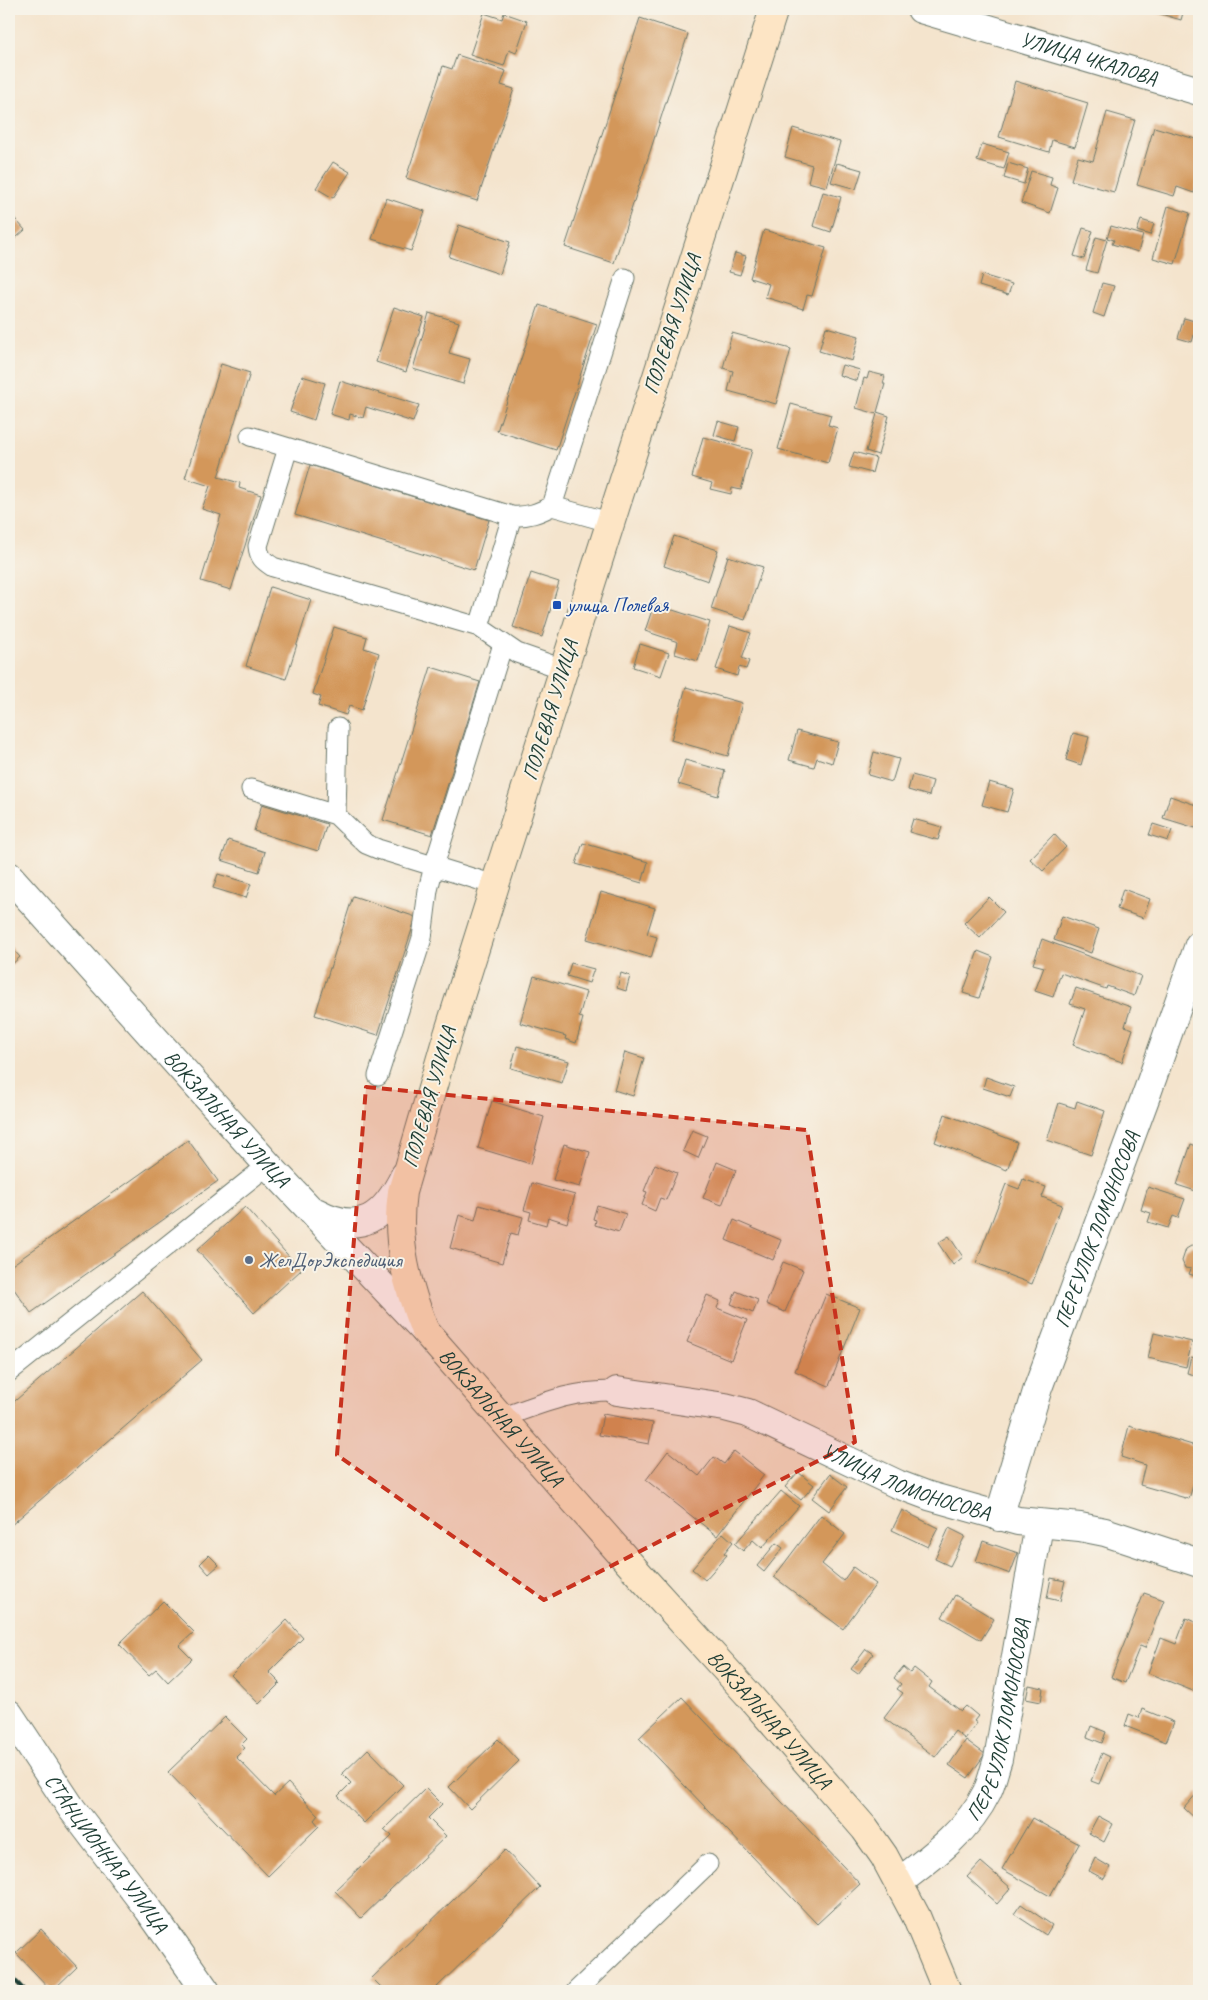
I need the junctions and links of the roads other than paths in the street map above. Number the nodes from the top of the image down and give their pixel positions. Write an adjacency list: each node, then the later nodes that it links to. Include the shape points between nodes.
1 (774, 9): 9 (main road, ПОЛЕВАЯ УЛИЦА)
2 (920, 9): 3 (street, УЛИЦА ЧКАЛОВА)
3 (1199, 91)
4 (625, 278): 7 (lane)
5 (250, 436): 6 (lane)
6 (288, 448): 8 (lane); 10 (lane, via 258,546 258,555 264,562)
7 (552, 506): 8 (lane, via 525,517); 9 (lane)
8 (512, 516): 10 (lane)
9 (609, 522): 12 (main road, ПОЛЕВАЯ УЛИЦА)
10 (479, 627): 11 (lane)
11 (503, 644): 12 (lane, via 530,659); 16 (lane)
12 (563, 669): 18 (main road, ПОЛЕВАЯ УЛИЦА)
13 (338, 728): 15 (lane)
14 (251, 789): 15 (lane)
15 (336, 815): 16 (lane, via 366,844)
16 (434, 866): 18 (lane); 20 (lane, via 422,938)
17 (9, 876): 21 (street, ВОКЗАЛЬНАЯ УЛИЦА)
18 (494, 885): 22 (main road, ПОЛЕВАЯ УЛИЦА)
19 (1199, 944): 28 (street, ПЕРЕУЛОК ЛОМОНОСОВА, via 1044,1371)
20 (378, 1076)
21 (268, 1164): 23 (street, ВОКЗАЛЬНАЯ УЛИЦА); 25 (lane)
22 (407, 1169): 23 (street, via 386,1208 373,1218 343,1223); 24 (main road, ПОЛЕВАЯ УЛИЦА, via 399,1214 401,1250 408,1288)
23 (310, 1208): 24 (street, ВОКЗАЛЬНАЯ УЛИЦА)
24 (425, 1331): 27 (main road, ВОКЗАЛЬНАЯ УЛИЦА)
25 (9, 1372)
26 (617, 1391): 27 (lane, via 585,1391 567,1395); 28 (street, УЛИЦА ЛОМОНОСОВА, via 725,1406 748,1413 897,1484)
27 (501, 1418): 33 (main road, ВОКЗАЛЬНАЯ УЛИЦА, via 844,1803 884,1856)
28 (999, 1517): 29 (street, УЛИЦА ЛОМОНОСОВА)
29 (1039, 1525): 30 (street, УЛИЦА ЛОМОНОСОВА, via 1105,1532); 33 (street, ПЕРЕУЛОК ЛОМОНОСОВА, via 998,1759 987,1792 969,1819 942,1849)
30 (1199, 1562)
31 (9, 1714): 34 (street, СТАНЦИОННАЯ УЛИЦА, via 72,1809)
32 (708, 1864): 35 (lane)
33 (898, 1882): 36 (main road, ВОКЗАЛЬНАЯ УЛИЦА)
34 (206, 1991)
35 (576, 1991)
36 (947, 1991)

